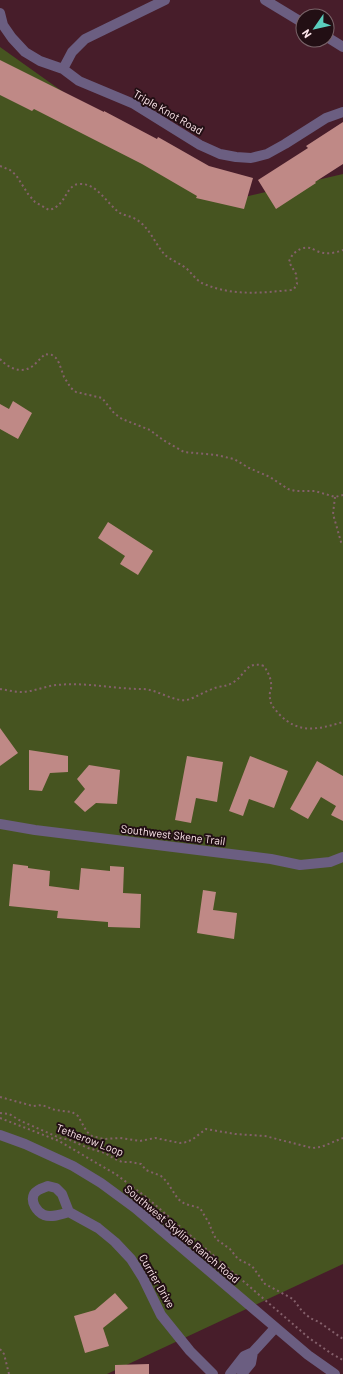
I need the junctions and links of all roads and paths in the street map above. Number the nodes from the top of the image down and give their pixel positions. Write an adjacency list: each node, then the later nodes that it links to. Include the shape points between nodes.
1 (165, 0): 5 (street, via 85,38 72,52)
2 (265, 0): 4 (street)
3 (0, 13): 5 (street, Triple Knot Road, via 3,25 25,52 40,61)
4 (295, 18)
5 (63, 69): 6 (street, Triple Knot Road, via 79,80 134,104 200,145 220,154 236,157 251,158 267,154 326,118)
6 (343, 112)
7 (0, 166): 8 (path, via 16,175 35,202 49,210 56,208 70,188 77,184 91,186 121,214 137,220 166,255 198,280 226,291 235,293 291,290 297,284 296,274 289,262 294,252 308,247 324,254)
8 (343, 250)
9 (0, 359): 11 (path, via 14,370 21,371 36,364 45,354 52,355 59,363 71,388 76,392 102,398 122,419 150,430 184,452 234,459 270,477 288,490 315,491)
10 (343, 495): 11 (path)
11 (335, 497): 12 (path, via 333,514)
12 (343, 543)
13 (0, 689): 14 (path, via 22,692 57,685 88,684 145,689 186,700 226,686 239,678 248,668 260,664 264,666 272,682 272,706 292,724 302,729)
14 (343, 722)
15 (0, 824): 16 (street, Southwest Skene Trail, via 271,859 300,865 330,862)
16 (343, 857)
17 (0, 1097): 20 (path, via 33,1106 42,1105 54,1110 72,1112 78,1116 87,1132 104,1139 140,1141 155,1138 180,1143 193,1139 206,1129 265,1136 312,1148)
18 (0, 1113): 23 (path, Tetherow Loop, via 9,1114 60,1138 105,1152 122,1162 138,1163 161,1176 178,1199 200,1208 210,1223 216,1239 230,1249 238,1259 252,1266 265,1284 293,1299 310,1318)
19 (0, 1135): 22 (street, Southwest Skyline Ranch Road, via 73,1166 101,1183 135,1208)
20 (343, 1138)
21 (69, 1212): 27 (street, Currier Drive, via 98,1228 131,1259 162,1315 190,1351)
22 (275, 1328): 25 (street); 30 (street, Southwest Skyline Ranch Road)
23 (343, 1339)
24 (0, 1349): 26 (path, via 4,1354)
25 (253, 1352): 28 (street, via 244,1356); 29 (street, via 251,1362)
26 (9, 1374)
27 (213, 1374)
28 (230, 1374)
29 (242, 1374)
30 (336, 1374)

